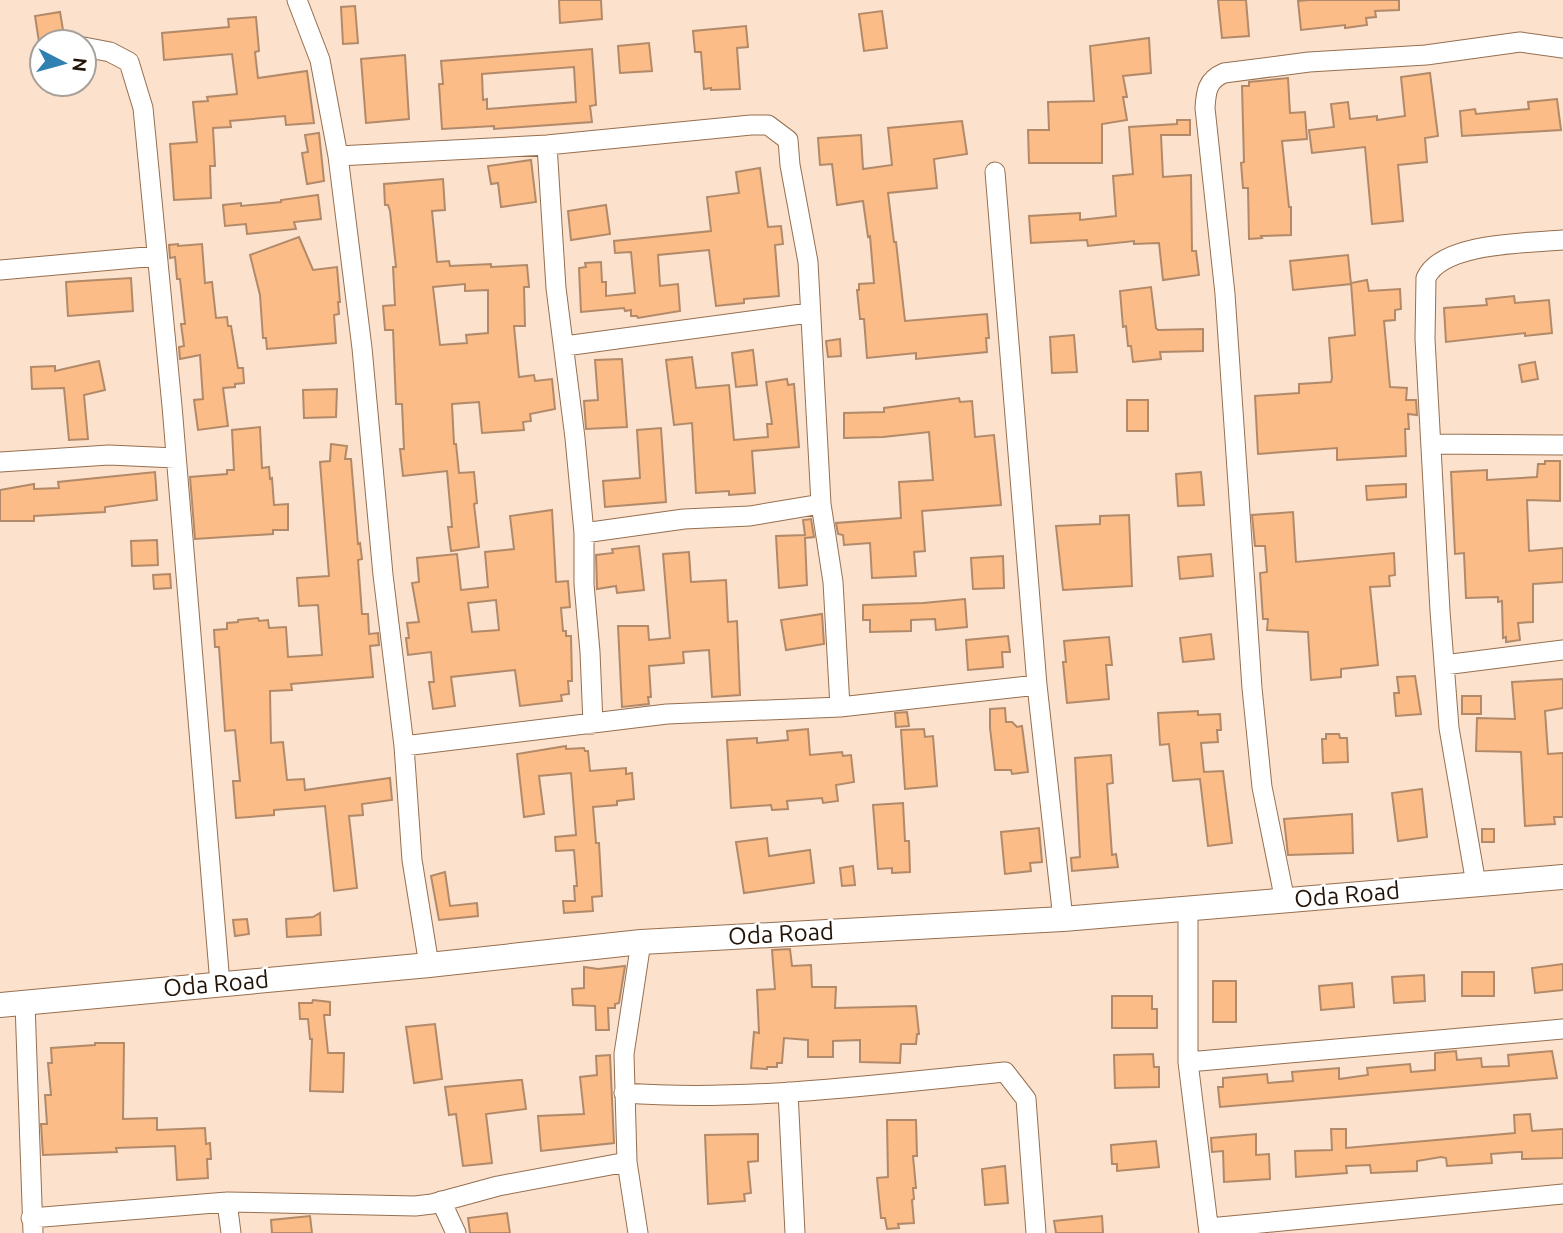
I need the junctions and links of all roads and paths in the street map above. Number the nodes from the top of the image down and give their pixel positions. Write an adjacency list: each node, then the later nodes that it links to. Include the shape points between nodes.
1 (297, 0): 5 (street, via 320,60)
2 (1563, 48): 26 (street, via 1520,42 1426,55 1297,63 1224,73 1206,90 1252,688 1262,787)
3 (98, 50): 8 (street, via 129,62 136,79 143,108)
4 (547, 145): 5 (street); 10 (street, via 768,125 788,140 808,262); 11 (street, via 556,288)
5 (338, 156): 23 (street)
6 (995, 172): 20 (street)
7 (1563, 240): 12 (street, via 1474,248 1429,270 1425,339)
8 (157, 256): 9 (street); 14 (street)
9 (0, 270)
10 (809, 313): 11 (street); 16 (street)
11 (565, 346): 17 (street)
12 (1431, 444): 13 (street); 19 (street)
13 (1563, 445)
14 (176, 458): 15 (street, via 109,455); 31 (street)
15 (0, 462)
16 (821, 504): 17 (street); 21 (street, via 833,582)
17 (584, 533): 22 (street)
18 (1563, 650): 19 (street)
19 (1444, 665): 25 (street, via 1449,728)
20 (1037, 685): 21 (street); 28 (street)
21 (840, 707): 22 (street, via 703,711)
22 (593, 724): 23 (street)
23 (404, 746): 30 (street, via 412,860)
24 (1563, 877): 25 (street, Oda Road)
25 (1476, 884): 26 (street, Oda Road)
26 (1285, 901): 27 (street, Oda Road)
27 (1188, 909): 28 (street, Oda Road); 35 (street)
28 (1063, 919): 29 (street, Oda Road)
29 (641, 942): 30 (street, Oda Road); 37 (street, via 624,1054)
30 (429, 965): 31 (street, Oda Road)
31 (220, 984): 32 (street, Oda Road)
32 (25, 1003): 33 (street, Oda Road); 42 (street)
33 (0, 1005)
34 (1563, 1029): 35 (street)
35 (1188, 1062): 43 (street)
36 (788, 1092): 37 (street, via 677,1097); 47 (street); 48 (street, via 1005,1072 1026,1099)
37 (624, 1093): 38 (street)
38 (627, 1162): 40 (street); 46 (street)
39 (1563, 1194): 43 (street)
40 (441, 1201): 41 (street, via 415,1206); 45 (street)
41 (227, 1202): 42 (street); 44 (street)
42 (32, 1226)
43 (1209, 1230)
44 (231, 1233)
45 (456, 1233)
46 (638, 1233)
47 (795, 1233)
48 (1036, 1233)

